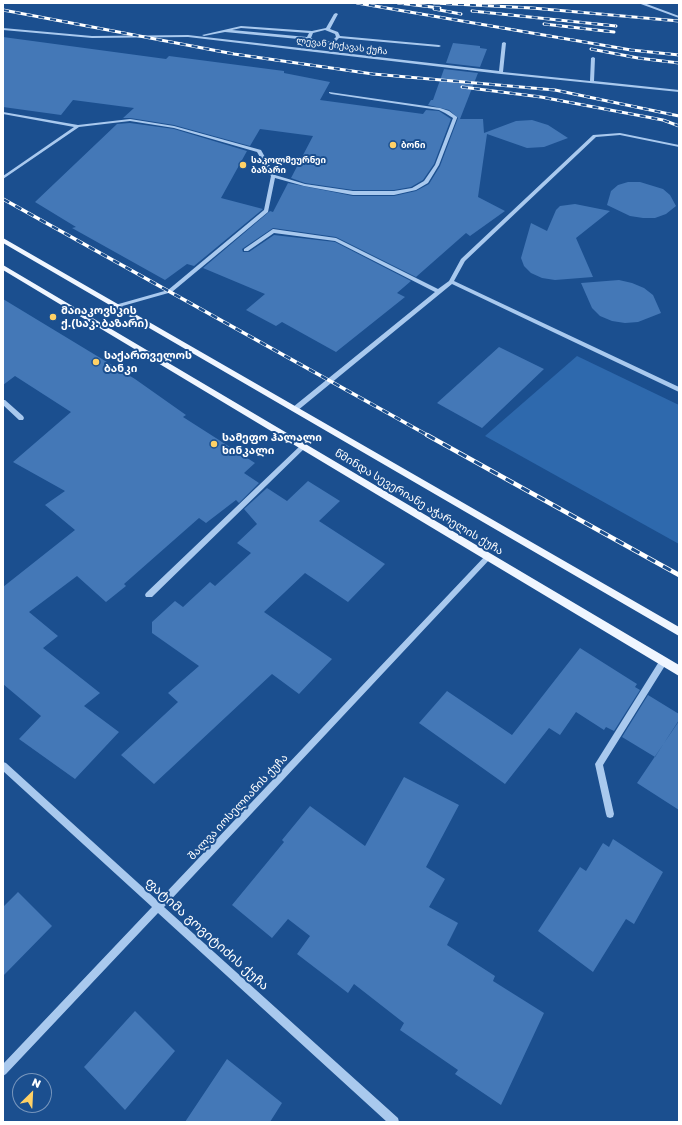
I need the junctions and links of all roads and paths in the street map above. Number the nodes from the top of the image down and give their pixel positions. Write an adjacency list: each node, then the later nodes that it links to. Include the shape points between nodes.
1 (640, 3): 3 (street)
2 (336, 14): 5 (street)
3 (679, 16)
4 (3, 29): 8 (street, ლევან ქიქავას ქუჩა, via 92,38)
5 (327, 30): 7 (street); 9 (street, via 336,33)
6 (225, 31): 7 (street, via 241,27); 8 (street); 10 (street)
7 (312, 32): 10 (street)
8 (188, 36): 14 (street, ლევან ქიქავას ქუჩა)
9 (338, 38): 10 (street, via 333,42 324,43); 12 (street)
10 (310, 39)
11 (504, 44): 14 (street)
12 (439, 46)
13 (593, 58): 15 (street)
14 (501, 74): 15 (street, ლევან ქიქავას ქუჩა)
15 (592, 82): 16 (street, ლევან ქიქავას ქუჩა)
16 (679, 91)
17 (331, 93): 21 (street, via 440,109 455,118 437,165 426,182 414,189 394,193 353,193 304,185)
18 (3, 113): 19 (street)
19 (78, 126): 21 (street, via 130,120 174,127 259,151); 22 (street)
20 (679, 146): 26 (street, via 620,134 595,136 464,260)
21 (272, 176): 28 (street, via 266,211 170,291)
22 (3, 178)
23 (3, 240): 28 (main road, წმინდა სევერიანე აჭარელის ქუჩა)
24 (246, 250): 27 (street, via 274,231 336,240)
25 (3, 267): 33 (main road, წმინდა სევერიანე აჭარელის ქუჩა)
26 (451, 282): 27 (street); 29 (street)
27 (439, 292): 31 (street)
28 (117, 306): 31 (main road, წმინდა სევერიანე აჭარელის ქუჩა)
29 (679, 390)
30 (3, 402): 32 (street)
31 (295, 409): 36 (main road, წმინდა სევერიანე აჭარელის ქუჩა)
32 (21, 418)
33 (303, 447): 34 (main road, წმინდა სევერიანე აჭარელის ქუჩა); 35 (street)
34 (488, 557): 37 (main road, წმინდა სევერიანე აჭარელის ქუჩა); 41 (street, შალვა იოსელიანის ქუჩა)
35 (149, 595)
36 (679, 632)
37 (663, 662): 38 (main road, წმინდა სევერიანე აჭარელის ქუჩა); 40 (street, via 599,764)
38 (679, 671)
39 (3, 766): 41 (street, ფატიმა გოგიტიძის ქუჩა)
40 (610, 814)
41 (159, 908): 42 (street, შალვა იოსელიანის ქუჩა); 43 (street, ფატიმა გოგიტიძის ქუჩა)
42 (3, 1071)
43 (394, 1122)

